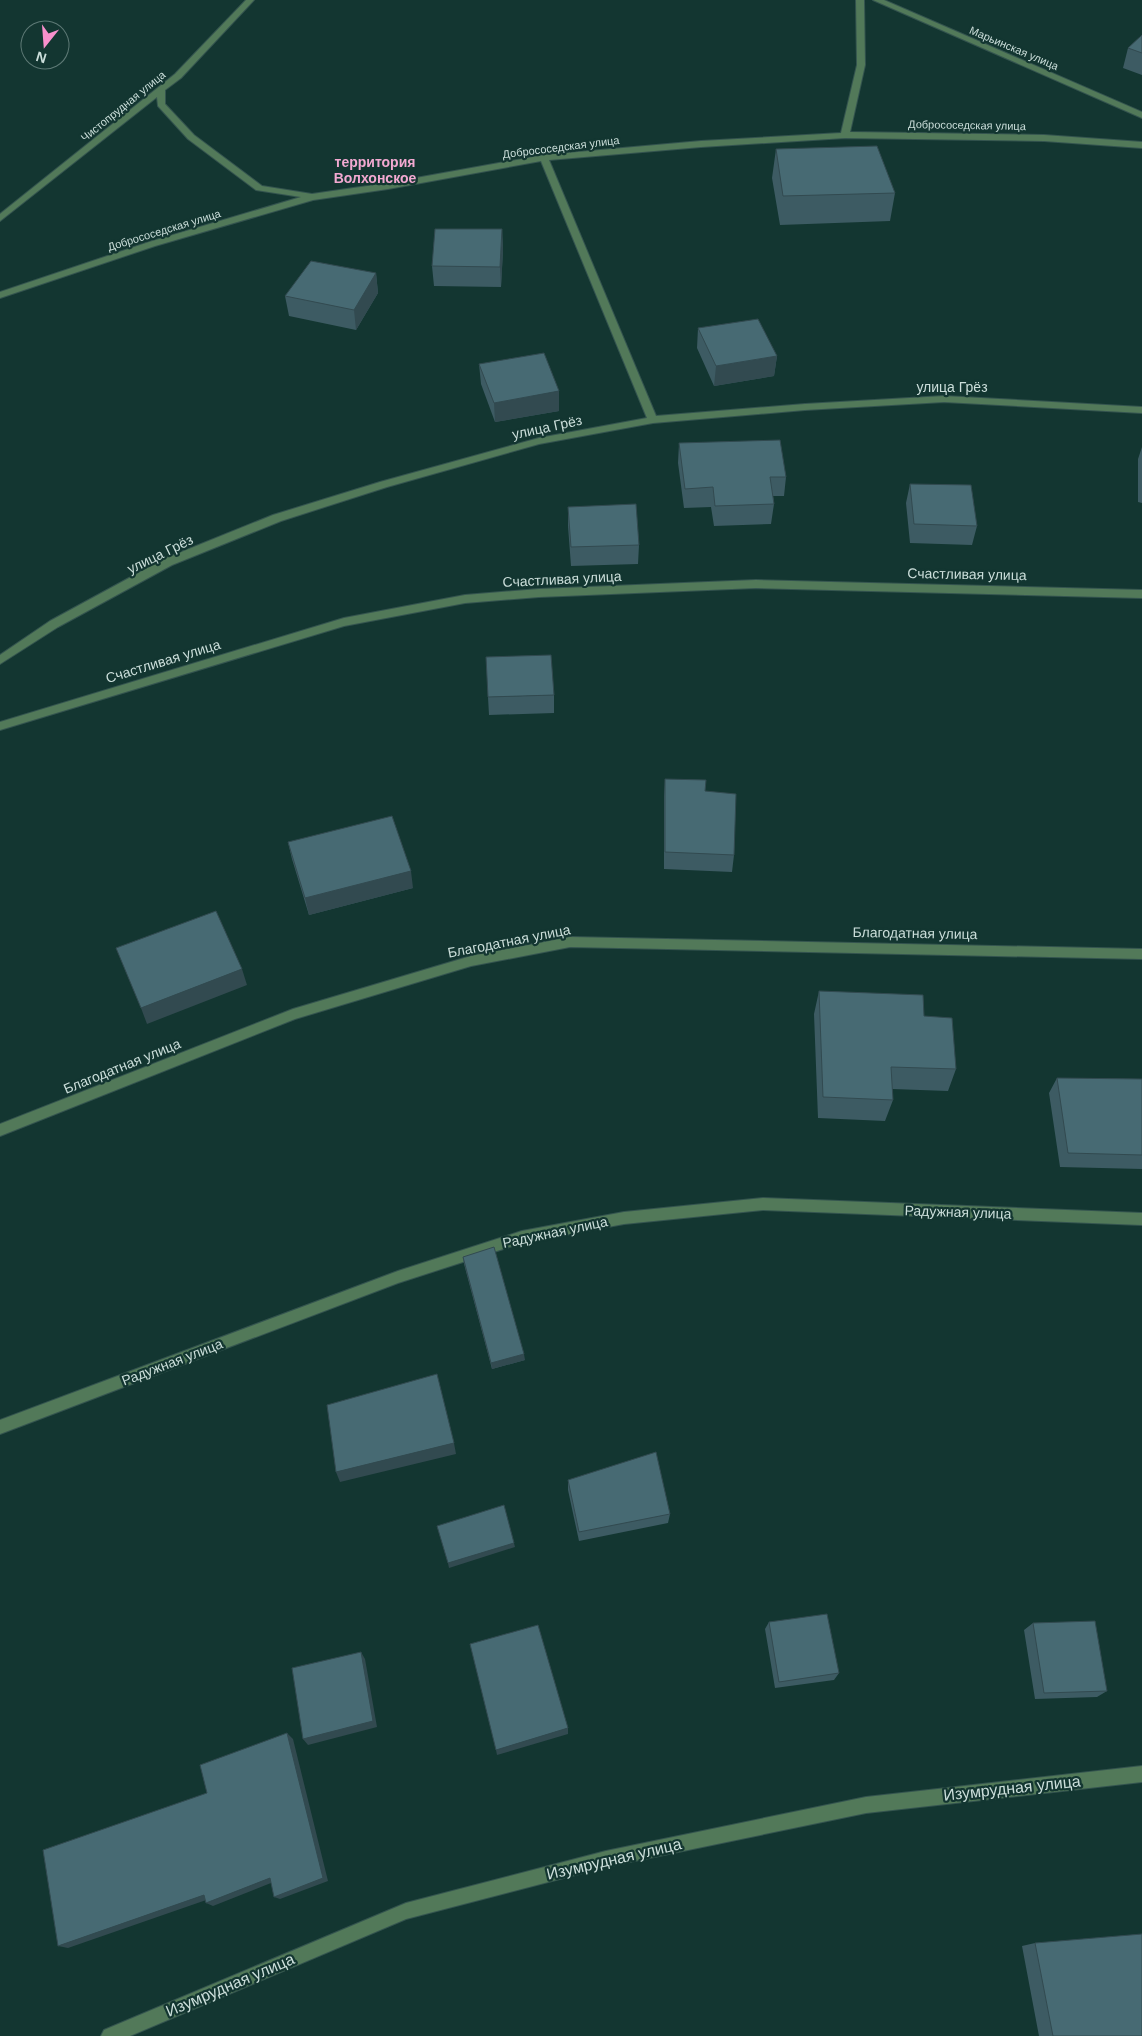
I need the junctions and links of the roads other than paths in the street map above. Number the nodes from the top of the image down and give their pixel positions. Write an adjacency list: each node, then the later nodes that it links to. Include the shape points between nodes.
1 (250, 0): 4 (street, Чистопрудная улица)
2 (860, 0): 6 (street, via 861,65)
3 (877, 0): 5 (street, Марьинская улица)
4 (161, 90): 9 (street, via 161,104 191,137 259,188); 10 (street, Чистопрудная улица)
5 (1142, 115)
6 (845, 135): 7 (street, Добрососедская улица, via 1044,138); 8 (street, Добрососедская улица)
7 (1142, 145)
8 (544, 158): 9 (street, Добрососедская улица); 13 (street)
9 (312, 197): 11 (street, Добрососедская улица, via 152,244)
10 (0, 218)
11 (0, 294)
12 (1142, 410): 13 (street, улица Грёз, via 944,399)
13 (652, 420): 15 (street, улица Грёз, via 539,441 277,518 168,562 54,624)
14 (1142, 594): 16 (street, Счастливая улица, via 756,584 465,599 344,622)
15 (0, 660)
16 (0, 726)
17 (1142, 954): 18 (street, Благодатная улица, via 570,942 471,961 293,1014)
18 (0, 1130)
19 (1142, 1219): 20 (street, Радужная улица, via 763,1204 624,1218 522,1237 398,1277)
20 (0, 1427)
21 (1142, 1774): 22 (street, Изумрудная улица, via 866,1805 606,1859 406,1910)
22 (110, 2036)

